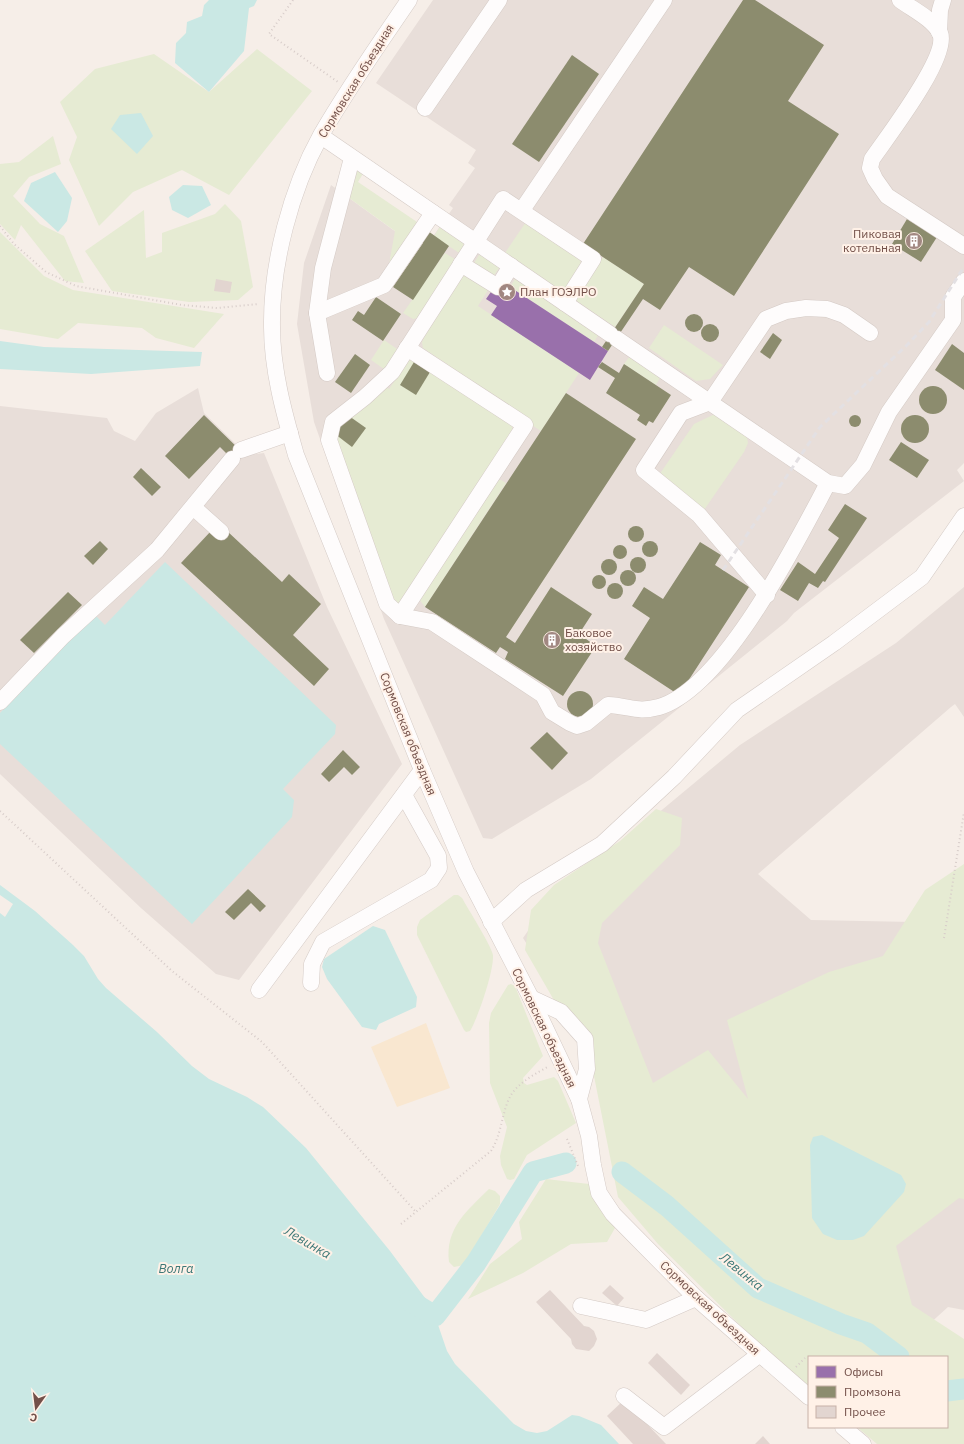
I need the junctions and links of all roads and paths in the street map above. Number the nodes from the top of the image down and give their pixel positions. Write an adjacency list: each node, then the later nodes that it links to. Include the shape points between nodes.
1 (293, 0): 9 (path, via 270,34)
2 (409, 0): 9 (street, Сормовская объездная)
3 (499, 0): 10 (street)
4 (664, 0): 13 (street)
5 (900, 0): 7 (street)
6 (942, 0): 7 (street); 8 (street)
7 (915, 11): 8 (street)
8 (940, 32): 17 (street, via 942,44 932,70 872,158 870,168 874,179 887,196)
9 (349, 90): 11 (street, Сормовская объездная)
10 (425, 108)
11 (321, 136): 12 (street); 21 (street, Сормовская объездная, via 295,194 278,255)
12 (352, 158): 14 (street); 23 (street, via 323,268)
13 (522, 210): 16 (street, via 503,199); 22 (street, via 593,259)
14 (433, 213): 16 (street); 23 (street, via 384,285)
15 (0, 226): 21 (path, via 14,244 46,272 76,286 182,305 217,308)
16 (476, 242): 18 (street); 19 (street)
17 (964, 246)
18 (461, 264): 19 (street, via 498,287); 25 (street)
19 (511, 266): 22 (street)
20 (964, 281): 29 (street, via 953,297 953,320 889,412 863,465 845,486)
21 (273, 303): 28 (street, Сормовская объездная, via 272,328 276,369)
22 (565, 303): 27 (street)
23 (317, 312): 26 (street)
24 (870, 333): 27 (street, via 844,315 827,309 806,308 786,311 766,319)
25 (407, 348): 34 (street, via 392,372 333,422 329,440 387,604); 34 (street, via 525,425)
26 (327, 373)
27 (710, 402): 29 (street); 33 (street, via 681,413 644,470 699,515)
28 (290, 433): 30 (street, via 236,455); 36 (street, Сормовская объездная, via 307,483)
29 (828, 483): 33 (street)
30 (193, 507): 32 (street); 35 (street, via 157,550 63,636)
31 (964, 516): 40 (street, via 922,577 834,643 737,710 674,777 602,844 526,890)
32 (222, 532)
33 (767, 595): 34 (street, via 726,651 697,683 678,698 639,711 620,705 608,705 586,723 578,726 552,712 543,695 432,622)
34 (400, 616)
35 (0, 702)
36 (422, 770): 37 (street); 40 (street, Сормовская объездная, via 466,872)
37 (404, 795): 42 (street, via 438,856 439,868 431,880 323,942 312,964); 43 (street)
38 (0, 811): 49 (path, via 172,971 262,1042)
39 (964, 812): 41 (path)
40 (491, 922): 44 (street, Сормовская объездная)
41 (944, 938)
42 (311, 983)
43 (259, 990)
44 (531, 998): 45 (street, Сормовская объездная); 46 (street, via 561,1012 585,1039 587,1069)
45 (559, 1059): 46 (street, Сормовская объездная); 49 (path, via 511,1095 496,1143 491,1151)
46 (579, 1099): 51 (street, Сормовская объездная, via 589,1136 599,1193 613,1214)
47 (567, 1139): 48 (path)
48 (580, 1171)
49 (416, 1212): 50 (path)
50 (402, 1224)
51 (696, 1298): 52 (street, via 646,1320); 53 (street, Сормовская объездная)
52 (581, 1306)
53 (760, 1354): 54 (street, via 664,1427); 55 (street, Сормовская объездная)
54 (624, 1396)
55 (808, 1396)
56 (844, 1428): 57 (street)
57 (863, 1444)

